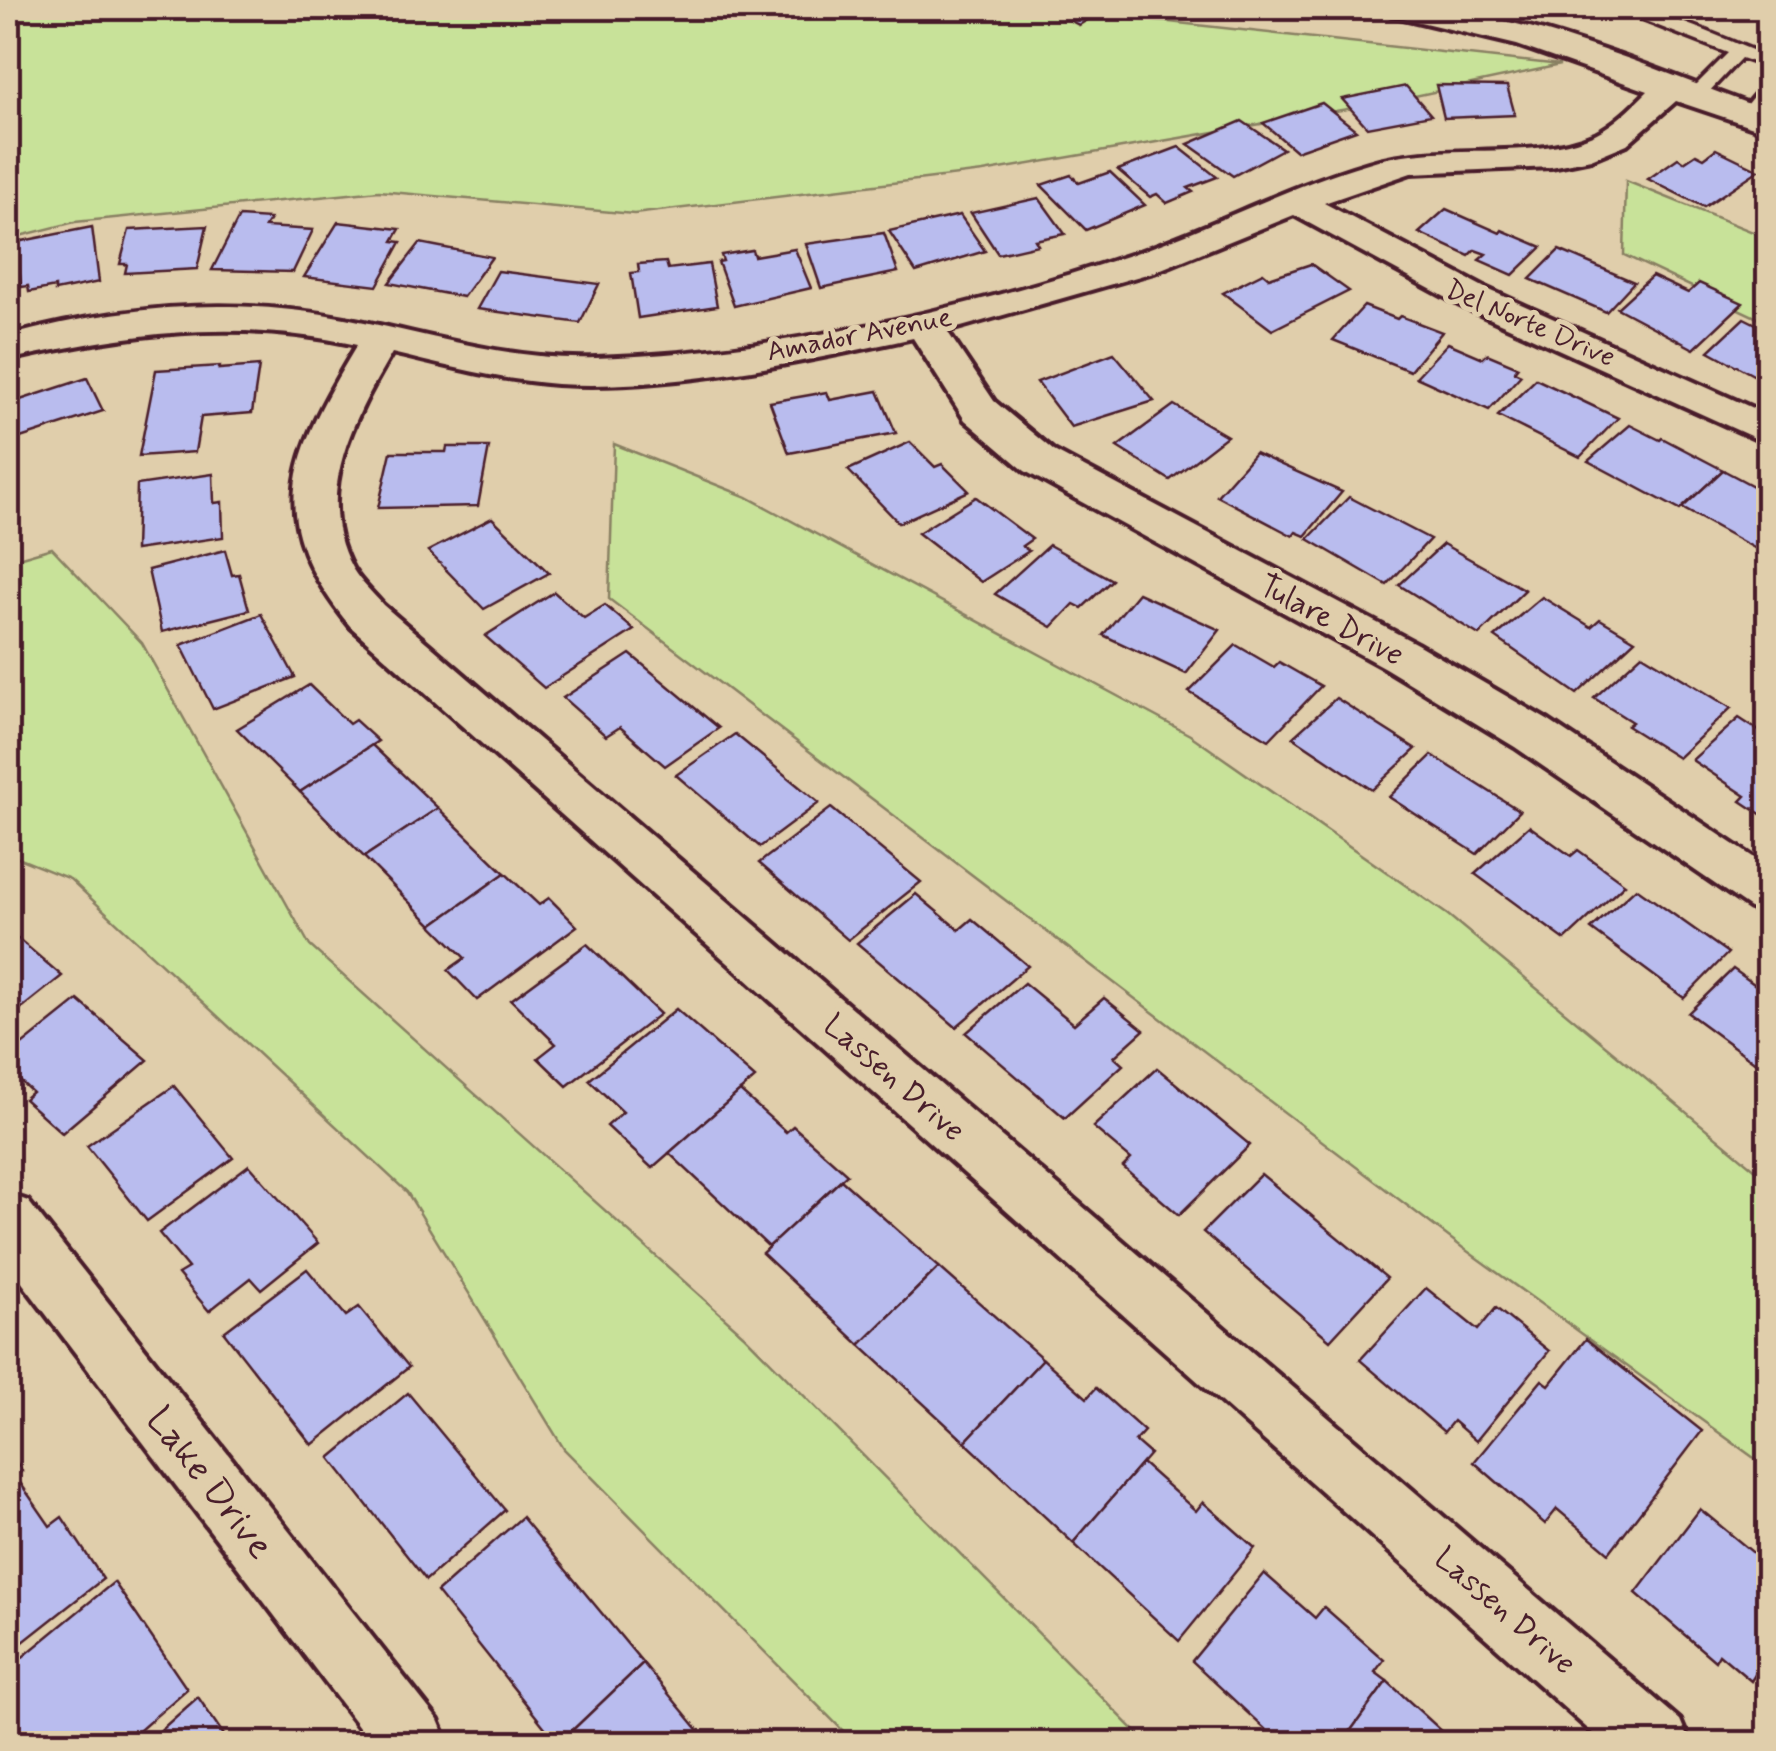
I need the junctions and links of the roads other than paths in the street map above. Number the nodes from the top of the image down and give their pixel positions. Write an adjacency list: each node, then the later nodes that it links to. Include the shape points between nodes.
1 (1402, 8): 5 (street, via 1528,38)
2 (1620, 8): 3 (lane)
3 (1739, 51): 4 (lane); 5 (lane)
4 (1768, 62)
5 (1684, 91): 6 (street); 7 (street, Amador Avenue, via 1609,140 1572,154 1422,160)
6 (1762, 109)
7 (1300, 203): 8 (street, Amador Avenue, via 1136,266); 11 (street, Del Norte Drive, via 1417,273)
8 (923, 323): 9 (street, Amador Avenue, via 594,372 520,368); 12 (street, Tulare Drive, via 989,422 1028,454 1401,656 1532,734)
9 (381, 338): 10 (street, Amador Avenue, via 224,317 136,322); 15 (street, Lassen Drive, via 331,424 314,475 314,523 331,570 367,616)
10 (8, 348)
11 (1768, 431)
12 (1768, 893)
13 (8, 1220): 14 (street, Lake Drive)
14 (414, 1744)
15 (1656, 1744)

